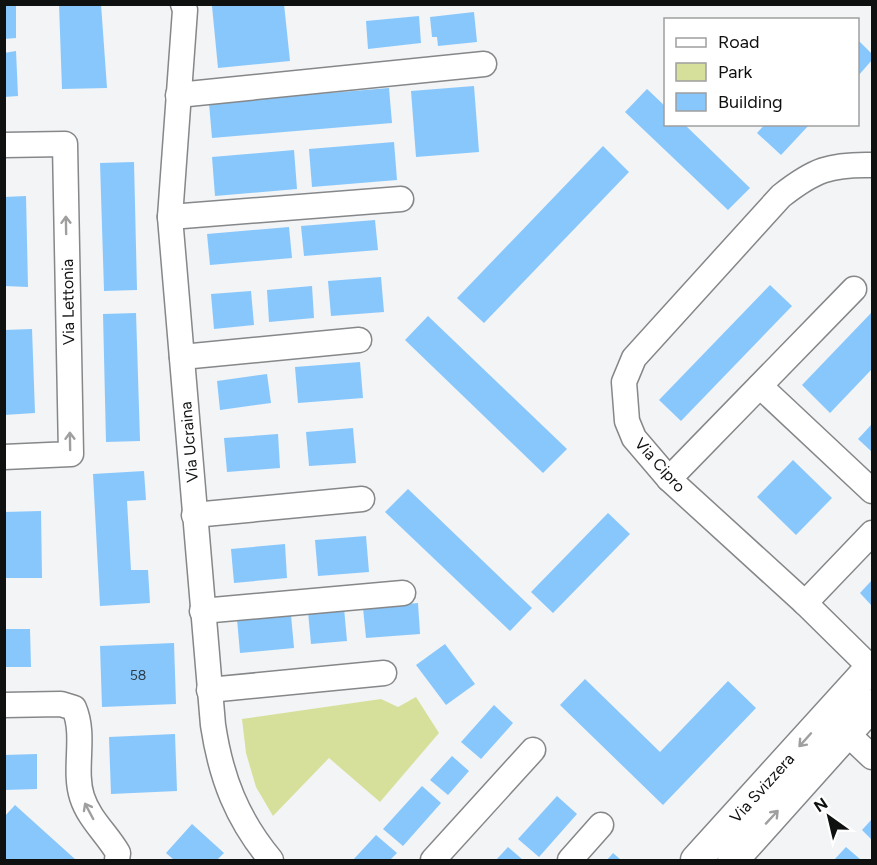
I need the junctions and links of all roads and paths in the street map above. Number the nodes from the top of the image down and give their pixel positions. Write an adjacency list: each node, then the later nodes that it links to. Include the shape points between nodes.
1 (185, 6): 3 (street, Via Ucraina)
2 (484, 64): 3 (street)
3 (178, 95): 7 (street, Via Ucraina)
4 (4, 145): 12 (street, Via Lettonia, one-way to 4, via 71,454 65,144)
5 (873, 165): 13 (street, Via Cipro, via 838,165 804,178 781,196 634,358 624,382 627,421 634,438)
6 (401, 199): 7 (street)
7 (170, 218): 10 (street, Via Ucraina)
8 (854, 289): 11 (street)
9 (359, 340): 10 (street)
10 (182, 357): 16 (street, Via Ucraina)
11 (760, 386): 13 (street); 14 (street)
12 (4, 456)
13 (669, 479): 19 (street, Via Cipro)
14 (873, 492)
15 (363, 499): 16 (street)
16 (195, 515): 20 (street, Via Ucraina)
17 (873, 533): 19 (street)
18 (403, 593): 20 (street)
19 (805, 603): 21 (street, Via Cipro)
20 (202, 611): 23 (street, Via Ucraina)
21 (872, 667): 26 (main road, Via Svizzera)
22 (384, 673): 23 (street)
23 (210, 690): 31 (street, Via Ucraina, via 217,754 227,789)
24 (4, 705): 30 (street, one-way to 24, via 118,853 81,795 78,718 74,708 61,704)
25 (873, 705): 26 (main road, Via Svizzera)
26 (837, 725): 28 (street); 34 (main road, Via Svizzera, one-way to 34); 35 (main road, Via Svizzera, one-way to 26)
27 (533, 750): 32 (street)
28 (873, 757)
29 (601, 825): 33 (street)
30 (117, 861)
31 (272, 861)
32 (433, 861)
33 (570, 861)
34 (696, 861)
35 (733, 861)

